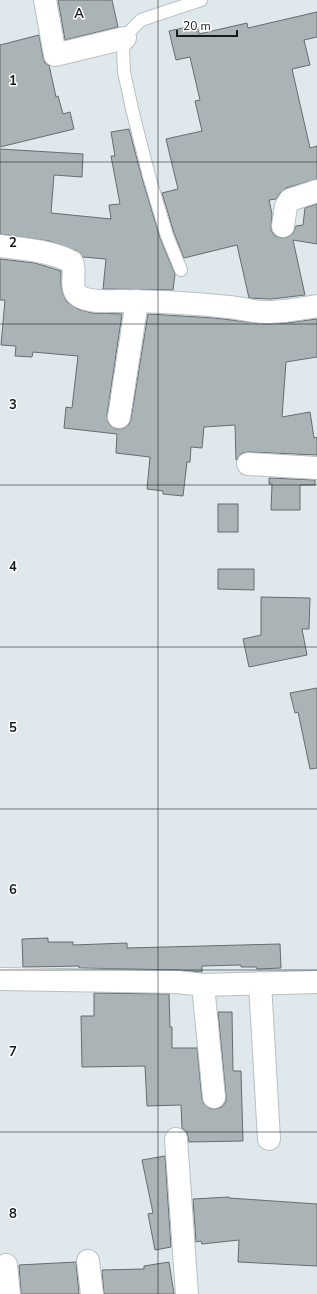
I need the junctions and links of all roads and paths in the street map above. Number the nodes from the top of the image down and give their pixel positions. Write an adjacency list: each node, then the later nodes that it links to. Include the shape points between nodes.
1 (45, 0): 3 (street, via 55,55)
2 (201, 0): 3 (lane, via 141,20)
3 (125, 38): 7 (lane, via 124,72 132,113 167,236)
4 (317, 191): 5 (street, via 290,200 286,206)
5 (283, 226)
6 (0, 246): 8 (street, via 67,258 74,267 73,283 79,296 97,301)
7 (181, 270)
8 (137, 301): 9 (street, via 266,312); 10 (street)
9 (317, 306)
10 (119, 417)
11 (248, 464): 12 (street)
12 (317, 468)
13 (0, 980): 16 (street, via 178,982)
14 (317, 982): 15 (street)
15 (260, 983): 16 (street); 19 (street)
16 (203, 986): 17 (street)
17 (214, 1097)
18 (176, 1139): 24 (street)
19 (269, 1139)
20 (88, 1261): 23 (street)
21 (6, 1265): 22 (street)
22 (9, 1294)
23 (92, 1294)
24 (187, 1294)

